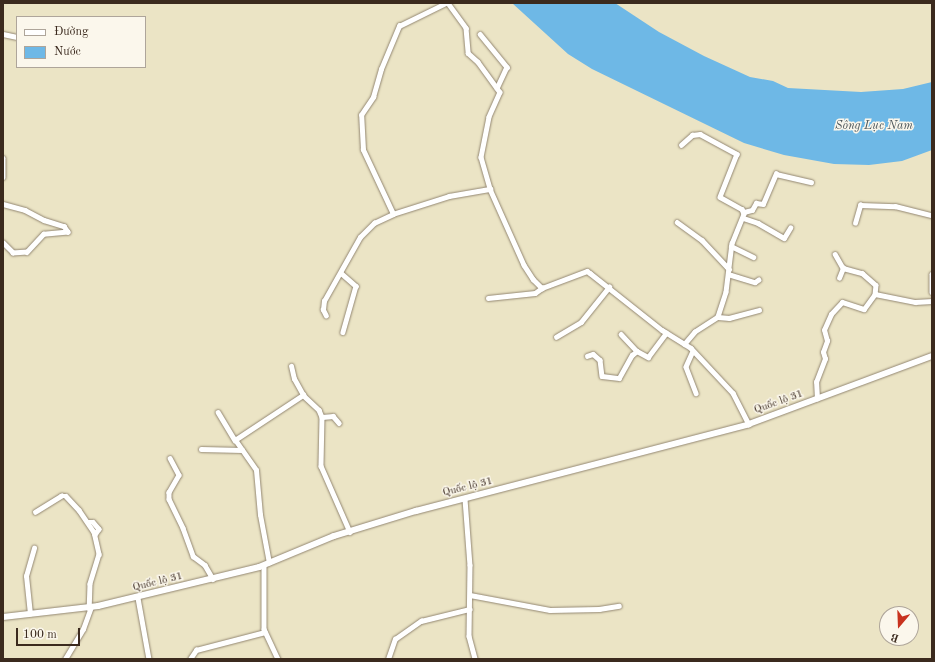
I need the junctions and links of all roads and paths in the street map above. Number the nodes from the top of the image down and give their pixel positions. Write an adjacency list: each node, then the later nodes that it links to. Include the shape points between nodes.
1 (447, 3): 5 (street, via 466,28 468,53); 13 (street, via 399,26 381,69 373,97 361,115 363,150)
2 (3, 34): 4 (street)
3 (480, 34): 5 (street, via 507,67)
4 (16, 37)
5 (497, 88): 10 (street, via 500,95 489,117 481,154)
6 (682, 145): 12 (street, via 692,135 700,134 737,154 720,197)
7 (3, 158): 8 (street)
8 (3, 177)
9 (811, 182): 12 (street, via 775,174 763,204 756,203 753,209)
10 (490, 189): 13 (street, via 449,196); 29 (street, via 524,265)
11 (3, 204): 19 (street, via 64,226 68,232 44,234 27,252 13,253)
12 (744, 212): 15 (street)
13 (394, 214): 25 (street, via 377,220 364,232)
14 (932, 215): 17 (street, via 895,206 864,205 859,207)
15 (743, 218): 18 (street, via 758,223 784,238); 20 (street)
16 (677, 222): 24 (street, via 702,240)
17 (855, 223)
18 (790, 228)
19 (3, 243)
20 (731, 246): 22 (street); 24 (street)
21 (835, 254): 23 (street)
22 (754, 257)
23 (843, 268): 27 (street); 32 (street, via 868,277 877,286)
24 (728, 271): 28 (street, via 751,281); 37 (street)
25 (341, 273): 36 (street, via 323,304); 38 (street, via 356,286)
26 (932, 274): 31 (street)
27 (839, 278)
28 (758, 280)
29 (542, 288): 30 (street, via 587,271); 33 (street, via 535,293)
30 (609, 288): 39 (street); 41 (street, via 581,322)
31 (932, 292)
32 (875, 294): 34 (street, via 915,302); 50 (street, via 864,309 843,302 831,314 824,330 827,340 823,352 825,359 816,382)
33 (488, 298)
34 (932, 301)
35 (759, 310): 37 (street, via 729,318)
36 (326, 316)
37 (718, 317): 42 (street, via 695,332)
38 (343, 332)
39 (666, 333): 42 (street); 44 (street, via 648,356)
40 (621, 334): 44 (street)
41 (556, 337)
42 (685, 344): 43 (street)
43 (693, 351): 48 (street, via 686,367); 54 (street, via 733,393)
44 (637, 352): 45 (street, via 632,355 619,378 602,376 600,360 593,354)
45 (587, 356)
46 (932, 356): 50 (highway, Quốc lộ 31)
47 (291, 366): 49 (street, via 294,380)
48 (696, 393)
49 (303, 394): 52 (street, via 319,410); 55 (street)
50 (817, 399): 54 (highway, Quốc lộ 31)
51 (218, 412): 55 (street)
52 (322, 417): 53 (street, via 333,416); 61 (street, via 321,466)
53 (339, 423)
54 (750, 424): 59 (highway, Quốc lộ 31)
55 (235, 440): 57 (street)
56 (201, 449): 57 (street)
57 (242, 450): 63 (street, via 256,470)
58 (170, 458): 64 (street, via 179,475 168,492 169,499 184,528 193,556 205,565)
59 (465, 499): 61 (highway, Quốc lộ 31); 65 (street)
60 (35, 512): 68 (street, via 61,496 66,496 88,522 95,535 99,554 90,584)
61 (350, 532): 63 (highway, Quốc lộ 31)
62 (34, 548): 70 (street, via 26,576)
63 (266, 564): 64 (highway, Quốc lộ 31); 72 (street)
64 (213, 579): 66 (highway, Quốc lộ 31)
65 (470, 595): 67 (street, via 550,610); 69 (street)
66 (138, 598): 68 (highway, Quốc lộ 31); 74 (street)
67 (619, 606)
68 (90, 607): 70 (highway, Quốc lộ 31); 73 (street, via 83,629)
69 (470, 609): 77 (street, via 420,621 395,639); 78 (street, via 469,636)
70 (30, 614): 71 (highway, Quốc lộ 31)
71 (3, 617)
72 (265, 632): 75 (street, via 196,650); 76 (street)
73 (65, 659)
74 (149, 659)
75 (190, 659)
76 (278, 659)
77 (388, 659)
78 (475, 659)

